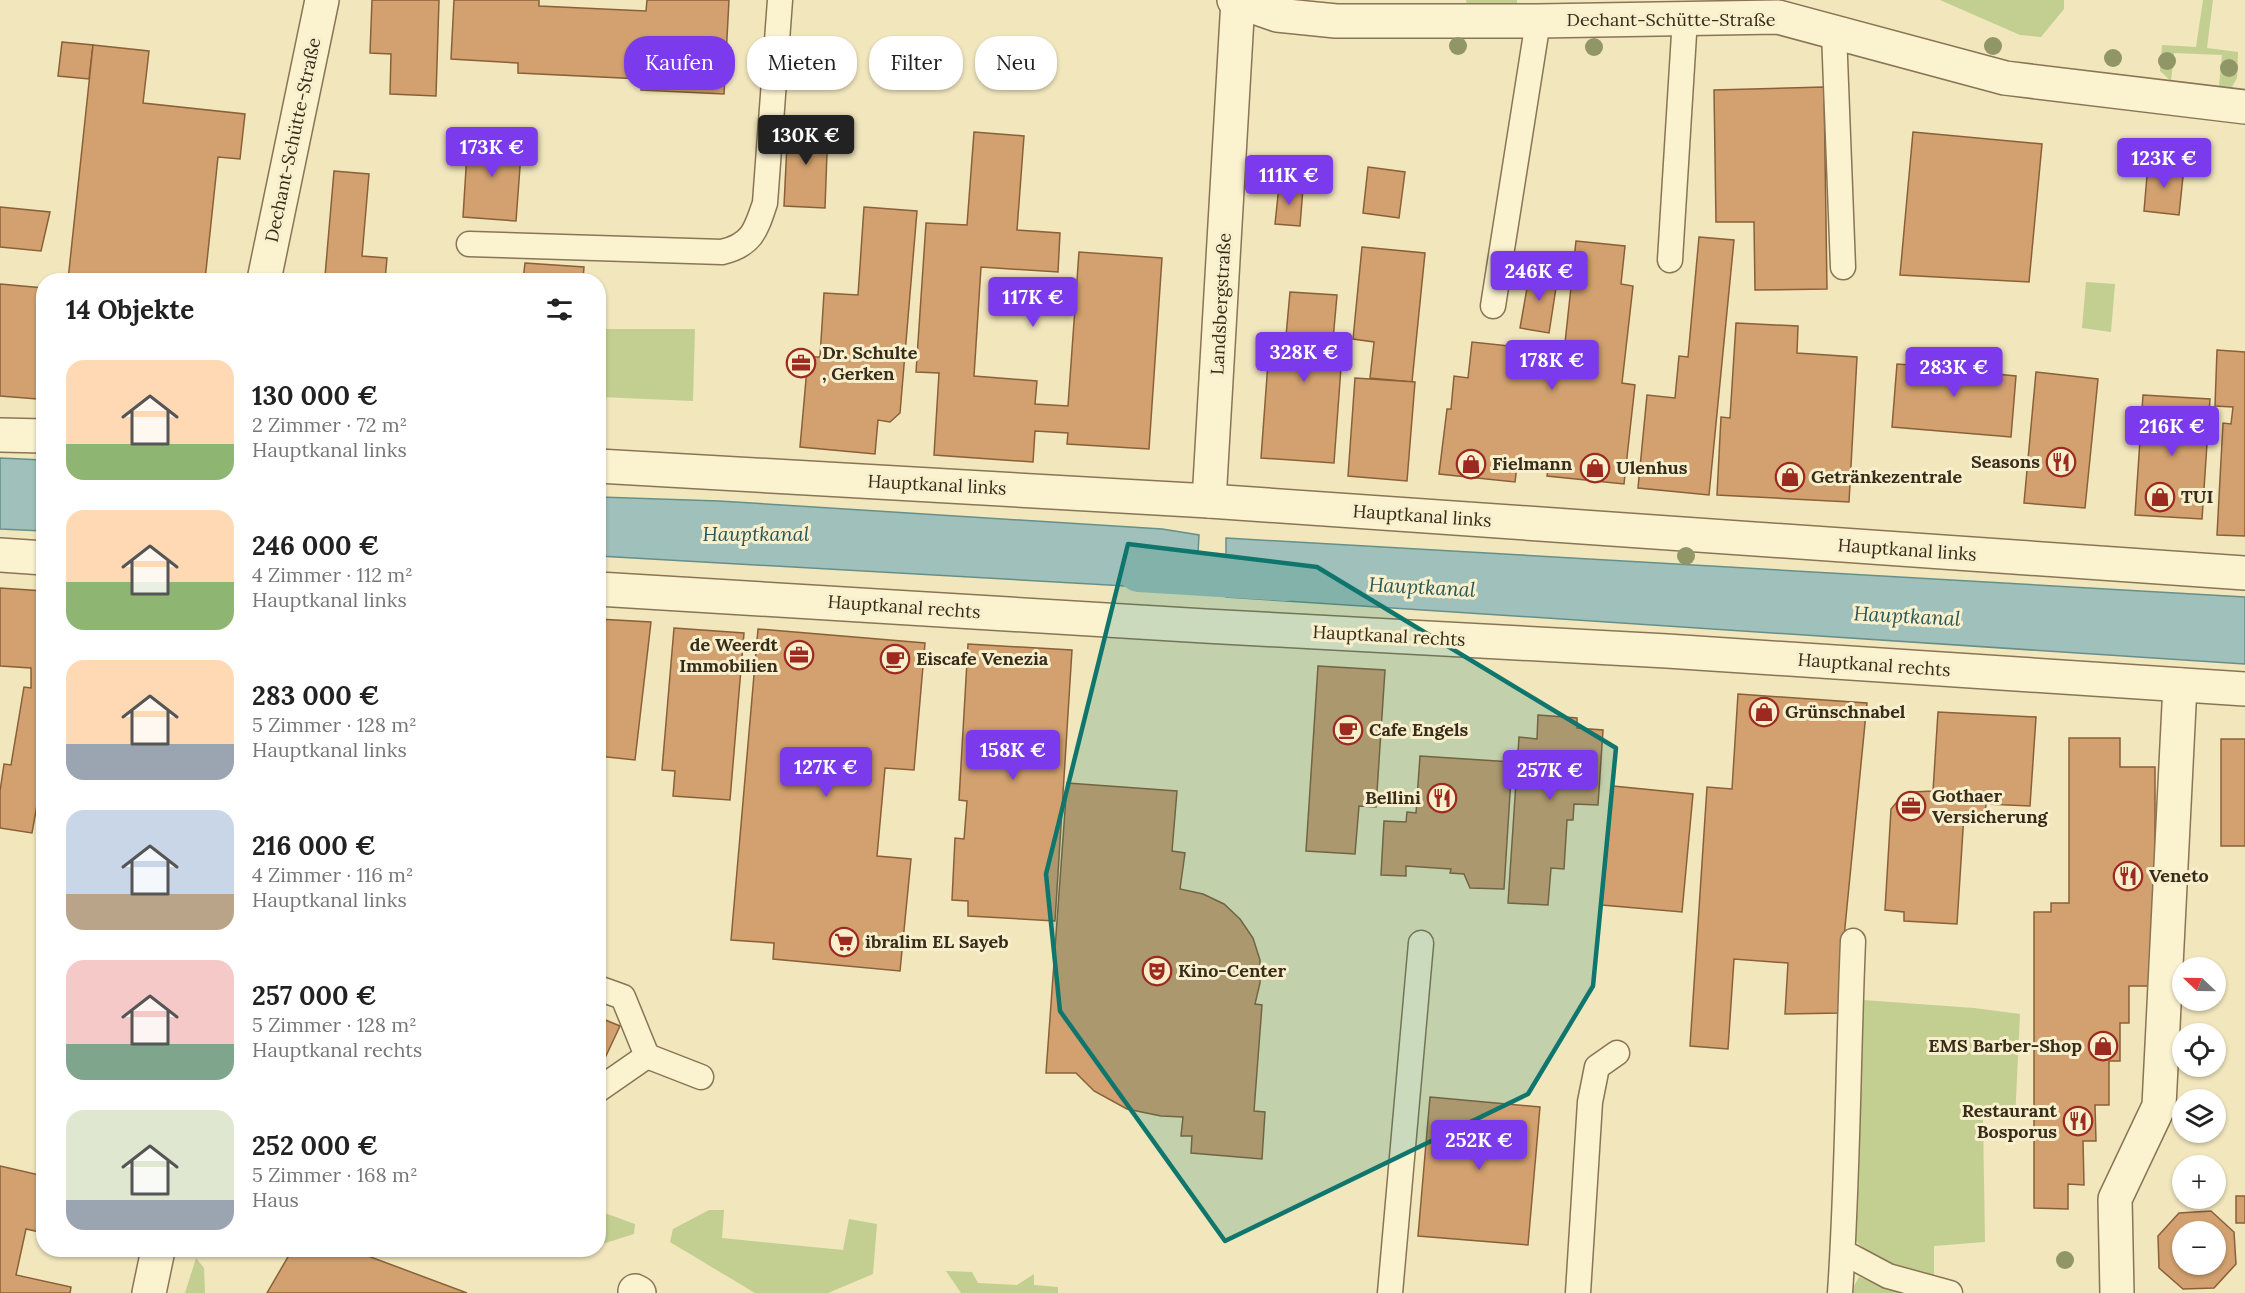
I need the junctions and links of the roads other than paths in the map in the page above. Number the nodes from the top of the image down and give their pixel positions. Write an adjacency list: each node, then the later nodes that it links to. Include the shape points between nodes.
1 (322, 0): 11 (street, Dechant-Schütte-Straße)
2 (780, 0): 8 (lane, via 765,203 757,228 738,248 722,252)
3 (1236, 0): 5 (street, Dechant-Schütte-Straße, via 1277,15 1336,21); 16 (street, Landsbergstraße)
4 (1685, 18): 5 (street, Dechant-Schütte-Straße); 6 (street, Dechant-Schütte-Straße, via 1778,17); 9 (lane)
5 (1538, 21): 12 (lane)
6 (1834, 32): 7 (street, Dechant-Schütte-Straße, via 2006,78); 10 (lane)
7 (2245, 107)
8 (469, 243)
9 (1670, 260)
10 (1843, 267)
11 (265, 273)
12 (1493, 306)
13 (0, 435): 14 (street)
14 (36, 436)
15 (606, 466): 16 (street, Hauptkanal links)
16 (1209, 501): 19 (street, Hauptkanal links)
17 (0, 555): 18 (street)
18 (36, 557)
19 (2245, 573)
20 (606, 589): 21 (street, Hauptkanal rechts, via 1655,650)
21 (2180, 685): 22 (street, Hauptkanal rechts); 37 (street, via 2159,1106 2115,1199)
22 (2245, 689)
23 (1853, 941): 30 (lane)
24 (1421, 943): 33 (lane)
25 (606, 991): 27 (lane, via 623,997)
26 (1617, 1053): 34 (lane, via 1597,1067 1590,1102)
27 (647, 1056): 28 (lane); 29 (lane)
28 (701, 1077)
29 (606, 1084)
30 (1843, 1252): 35 (lane); 36 (lane, via 1888,1276)
31 (157, 1257): 32 (street)
32 (149, 1293)
33 (1390, 1293)
34 (1578, 1293)
35 (1840, 1293)
36 (1950, 1293)
37 (2117, 1293)

